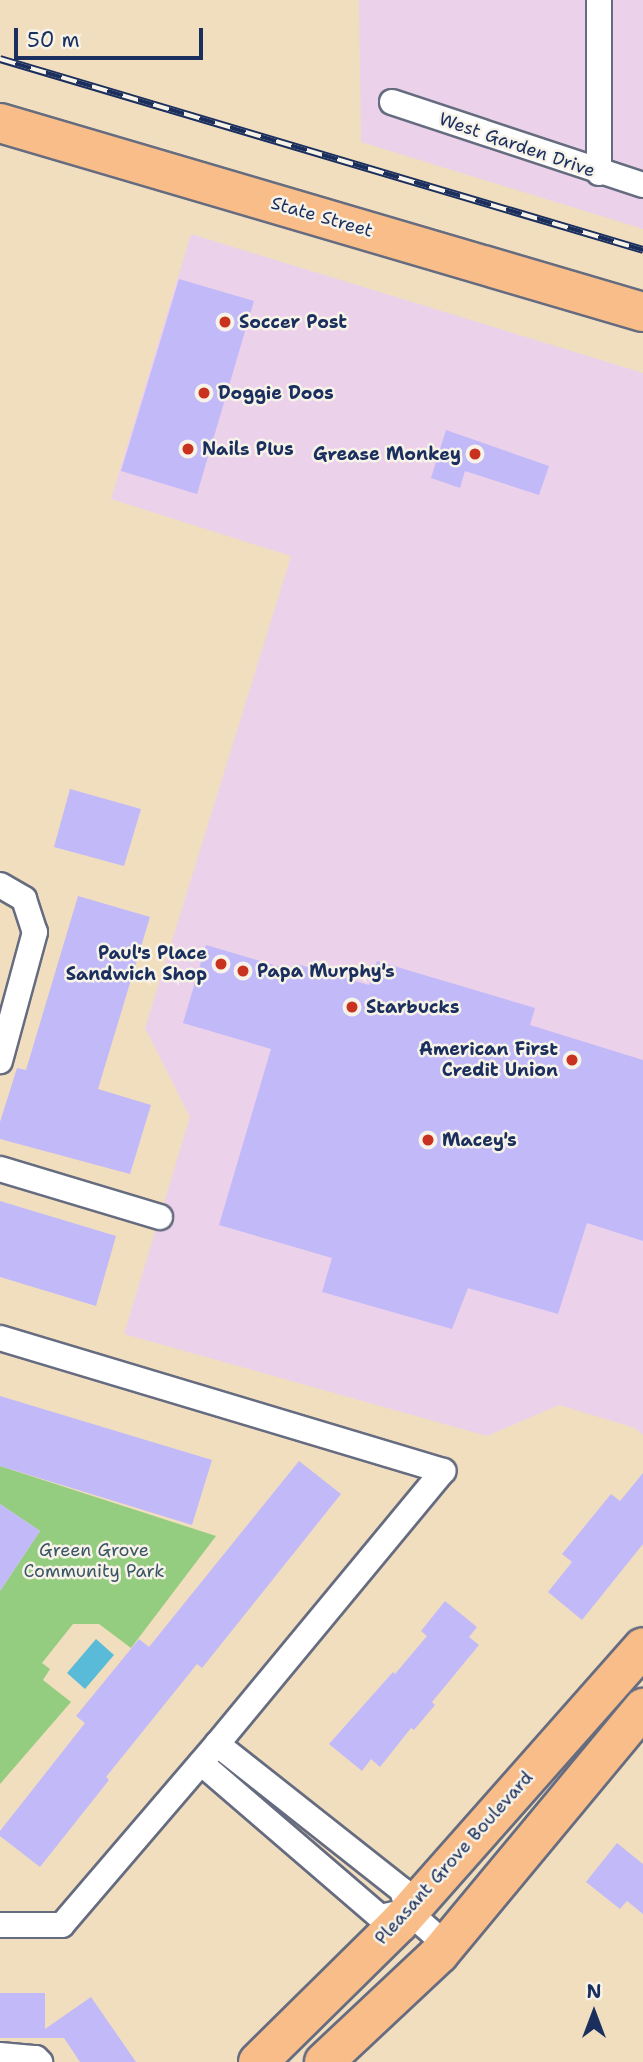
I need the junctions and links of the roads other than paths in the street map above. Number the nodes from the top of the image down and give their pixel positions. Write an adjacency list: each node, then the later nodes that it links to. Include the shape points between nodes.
1 (599, 0): 4 (street)
2 (392, 102): 4 (street, West Garden Drive)
3 (0, 122): 6 (main road, State Street)
4 (599, 173): 5 (street, West Garden Drive)
5 (643, 186)
6 (643, 312)
7 (0, 886): 8 (street, via 24,899 35,932)
8 (0, 1061)
9 (0, 1169): 10 (street)
10 (160, 1217)
11 (0, 1338): 14 (street, via 443,1471)
12 (643, 1647): 17 (main road, Pleasant Grove Boulevard)
13 (643, 1708): 19 (main road)
14 (209, 1754): 15 (street); 16 (street); 18 (street, via 62,1925)
15 (364, 1860): 16 (street); 17 (street, via 402,1891)
16 (341, 1884): 17 (street, via 380,1917)
17 (408, 1911): 19 (street); 22 (main road, Pleasant Grove Boulevard)
18 (0, 1925)
19 (446, 1945): 23 (main road)
20 (0, 2055): 21 (street)
21 (40, 2062)
22 (258, 2062)
23 (324, 2062)

